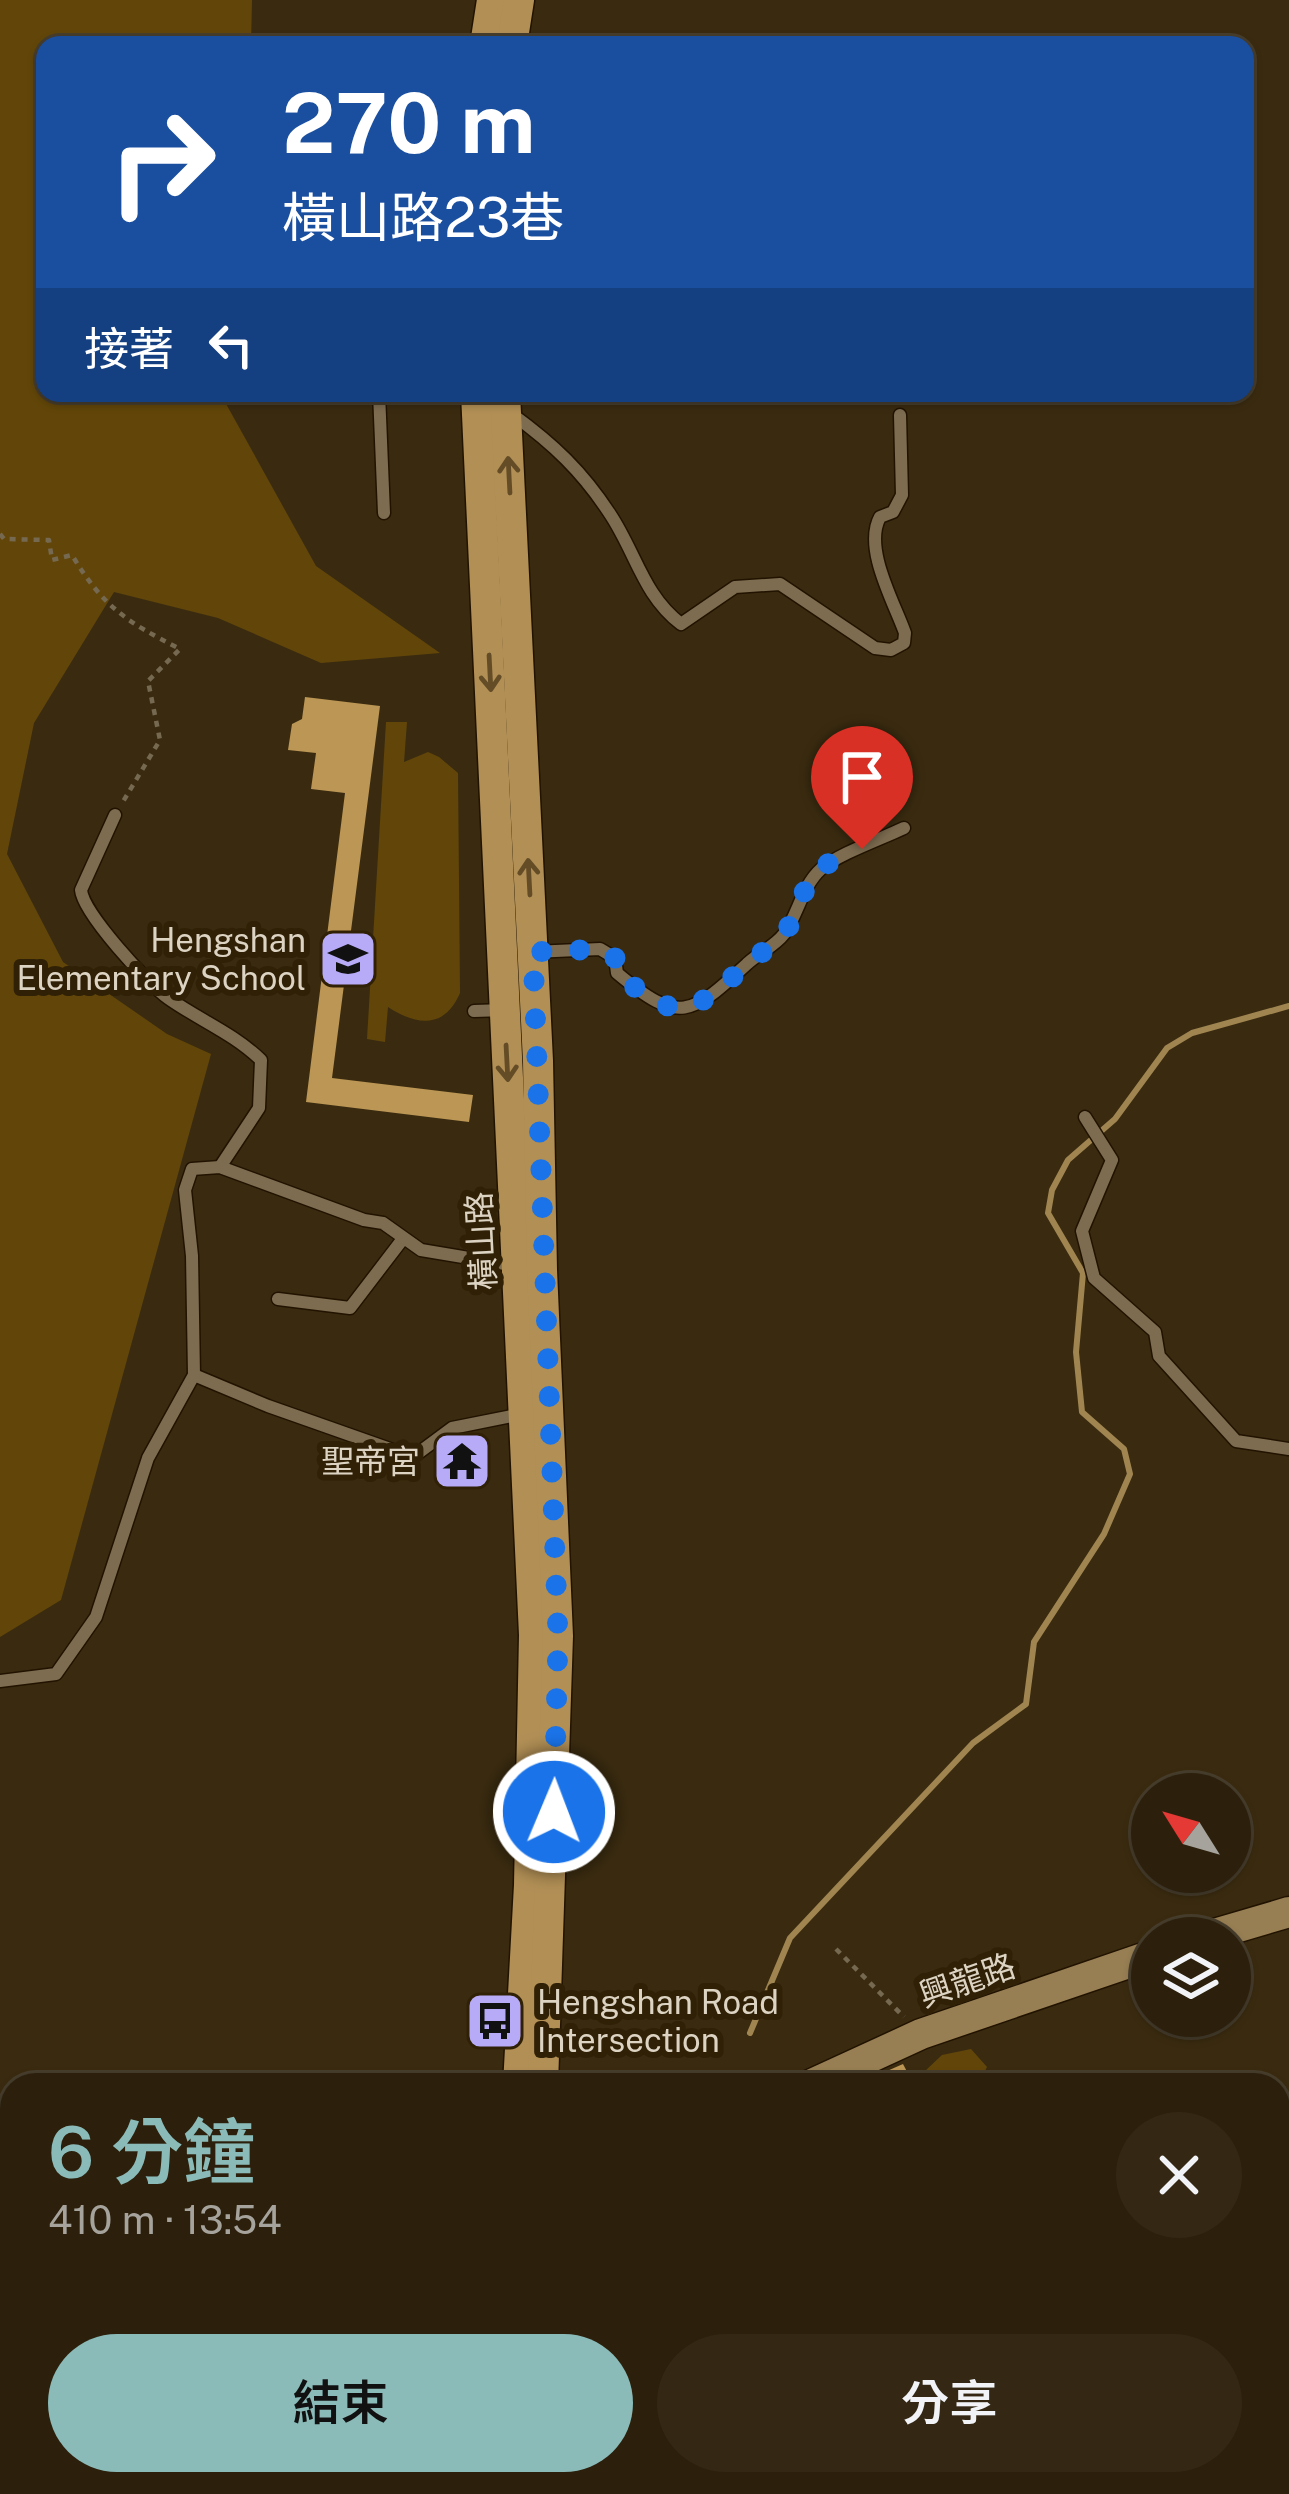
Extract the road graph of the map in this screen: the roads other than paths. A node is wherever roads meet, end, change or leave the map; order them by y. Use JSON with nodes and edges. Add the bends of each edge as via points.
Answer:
{"nodes":[{"id":1,"x":492,"y":0,"type":"edge"},
{"id":2,"x":519,"y":0,"type":"edge"},
{"id":3,"x":486,"y":36,"type":"edge"},
{"id":4,"x":513,"y":36,"type":"edge"},
{"id":5,"x":379,"y":402,"type":"edge"},
{"id":6,"x":476,"y":402,"type":"edge"},
{"id":7,"x":506,"y":402,"type":"edge"},
{"id":8,"x":507,"y":402,"type":"edge"},
{"id":9,"x":901,"y":415,"type":"dead end"},
{"id":10,"x":385,"y":513,"type":"dead end"},
{"id":11,"x":115,"y":815,"type":"road end"},
{"id":12,"x":904,"y":828,"type":"dead end"},
{"id":13,"x":533,"y":952,"type":"junction"},
{"id":14,"x":505,"y":1010,"type":"junction"},
{"id":15,"x":1085,"y":1117,"type":"dead end"},
{"id":16,"x":220,"y":1167,"type":"junction"},
{"id":17,"x":402,"y":1240,"type":"junction"},
{"id":18,"x":530,"y":1268,"type":"junction"},
{"id":19,"x":278,"y":1300,"type":"dead end"},
{"id":20,"x":194,"y":1375,"type":"junction"},
{"id":21,"x":537,"y":1413,"type":"junction"},
{"id":22,"x":1289,"y":1449,"type":"edge"},
{"id":23,"x":0,"y":1682,"type":"edge"},
{"id":24,"x":1289,"y":1912,"type":"edge"},
{"id":25,"x":1251,"y":1923,"type":"edge"},
{"id":26,"x":1131,"y":1962,"type":"edge"},
{"id":27,"x":519,"y":2073,"type":"edge"},
{"id":28,"x":543,"y":2073,"type":"edge"},
{"id":29,"x":836,"y":2073,"type":"edge"}],
"edges":[{"from":1,"to":3,"type":"main road"},
{"from":2,"to":4,"type":"main road"},
{"from":5,"to":10,"type":"lane"},
{"from":6,"to":14,"type":"main road","name":"橫山路","one_way":true},
{"from":13,"to":7,"type":"main road","name":"橫山路","one_way":true},
{"from":8,"to":9,"type":"lane","via":[[562,452],[612,517],[652,598],[681,624],[735,587],[779,584],[875,649],[891,650],[904,644],[905,633],[873,529],[902,495]]},
{"from":11,"to":16,"type":"lane","via":[[81,890],[88,911],[159,992],[261,1060],[260,1108]]},
{"from":12,"to":13,"type":"lane","via":[[820,869],[783,937],[686,1009],[662,1007],[640,992],[600,949]]},
{"from":13,"to":14,"type":"main road","name":"橫山路"},
{"from":14,"to":18,"type":"main road","name":"橫山路"},
{"from":15,"to":22,"type":"lane","via":[[1112,1160],[1082,1232],[1094,1278],[1155,1332],[1160,1356],[1236,1441]]},
{"from":16,"to":17,"type":"lane","via":[[383,1223]]},
{"from":16,"to":20,"type":"lane","via":[[192,1168],[185,1190]]},
{"from":17,"to":18,"type":"lane"},
{"from":17,"to":19,"type":"lane","via":[[350,1308]]},
{"from":18,"to":21,"type":"main road","name":"橫山路"},
{"from":20,"to":21,"type":"lane","via":[[407,1455],[452,1428]]},
{"from":20,"to":23,"type":"lane","via":[[148,1458],[96,1616],[56,1674]]},
{"from":21,"to":27,"type":"main road","name":"橫山路"},
{"from":21,"to":28,"type":"main road","name":"橫山路","via":[[558,1636]]},
{"from":24,"to":25,"type":"street"},
{"from":26,"to":29,"type":"street","name":"興龍路","via":[[921,2034]]}]}
